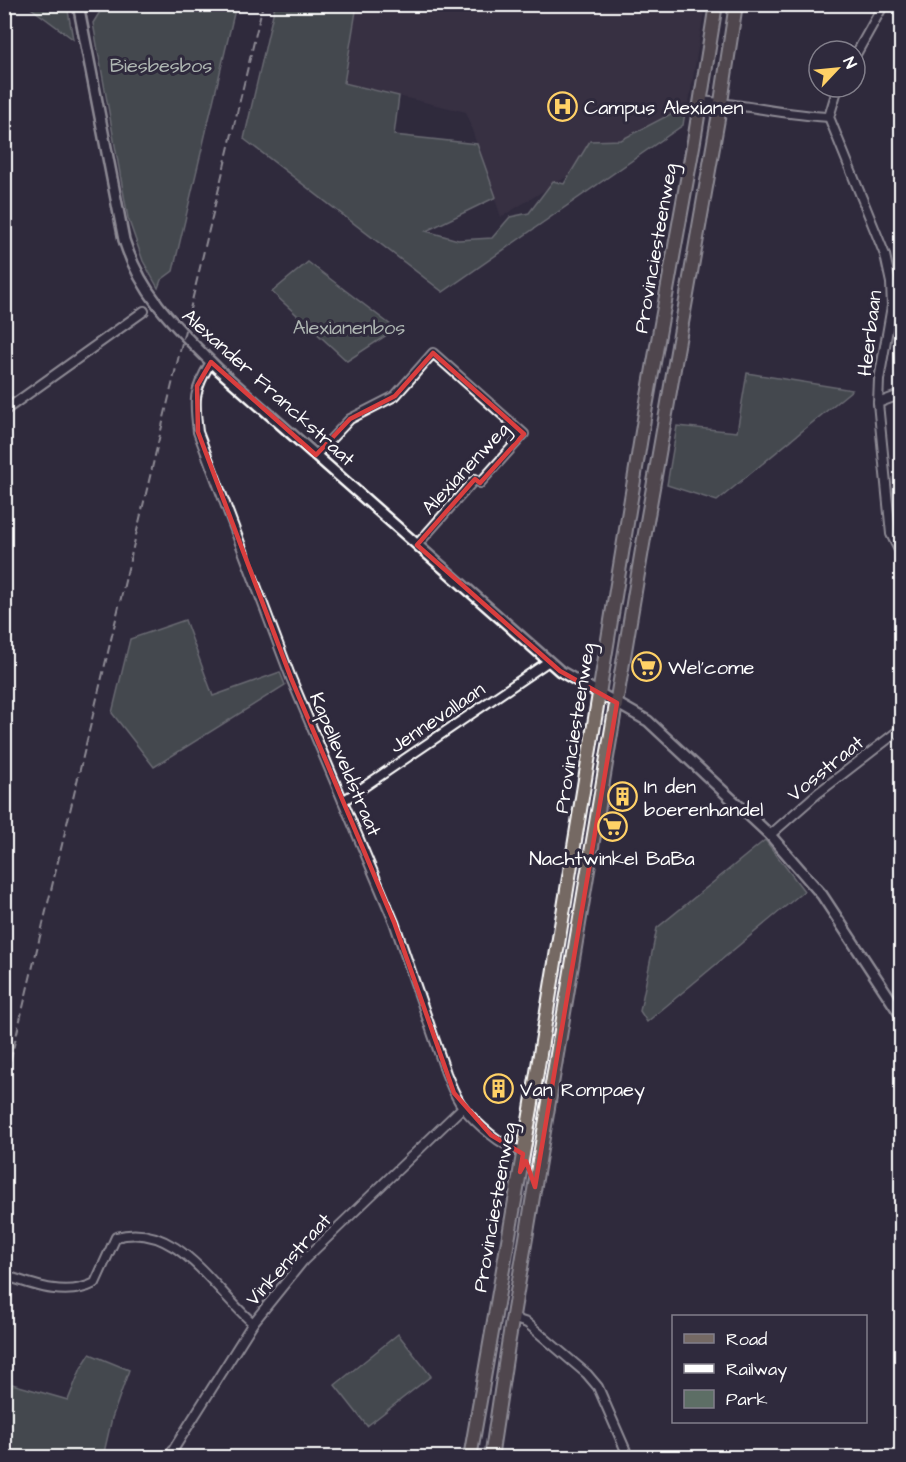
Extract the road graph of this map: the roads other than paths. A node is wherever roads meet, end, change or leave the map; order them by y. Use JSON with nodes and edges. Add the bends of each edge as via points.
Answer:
{"nodes":[{"id":1,"x":78,"y":4,"type":"edge"},
{"id":2,"x":716,"y":4,"type":"edge"},
{"id":3,"x":736,"y":4,"type":"edge"},
{"id":4,"x":884,"y":4,"type":"edge"},
{"id":5,"x":864,"y":39,"type":"edge"},
{"id":6,"x":834,"y":99,"type":"edge"},
{"id":7,"x":699,"y":101,"type":"junction"},
{"id":8,"x":721,"y":102,"type":"junction"},
{"id":9,"x":829,"y":117,"type":"junction"},
{"id":10,"x":144,"y":310,"type":"dead end"},
{"id":11,"x":211,"y":362,"type":"junction"},
{"id":12,"x":902,"y":394,"type":"edge"},
{"id":13,"x":878,"y":403,"type":"junction"},
{"id":14,"x":4,"y":411,"type":"edge"},
{"id":15,"x":316,"y":455,"type":"junction"},
{"id":16,"x":417,"y":545,"type":"junction"},
{"id":17,"x":899,"y":546,"type":"edge"},
{"id":18,"x":902,"y":556,"type":"edge"},
{"id":19,"x":549,"y":661,"type":"junction"},
{"id":20,"x":600,"y":694,"type":"junction"},
{"id":21,"x":617,"y":703,"type":"junction"},
{"id":22,"x":902,"y":728,"type":"edge"},
{"id":23,"x":343,"y":801,"type":"junction"},
{"id":24,"x":770,"y":835,"type":"junction"},
{"id":25,"x":902,"y":1017,"type":"edge"},
{"id":26,"x":463,"y":1107,"type":"junction"},
{"id":27,"x":524,"y":1150,"type":"junction"},
{"id":28,"x":520,"y":1172,"type":"junction"},
{"id":29,"x":535,"y":1186,"type":"junction"},
{"id":30,"x":4,"y":1275,"type":"edge"},
{"id":31,"x":512,"y":1318,"type":"junction"},
{"id":32,"x":253,"y":1323,"type":"junction"},
{"id":33,"x":168,"y":1458,"type":"edge"},
{"id":34,"x":470,"y":1458,"type":"edge"},
{"id":35,"x":491,"y":1458,"type":"edge"},
{"id":36,"x":629,"y":1458,"type":"edge"}],
"edges":[{"from":1,"to":11,"type":"street","name":"Alexander Franckstraat","via":[[119,223],[130,260],[156,304]]},
{"from":2,"to":7,"type":"main road","name":"Provinciesteenweg"},
{"from":3,"to":8,"type":"main road","name":"Provinciesteenweg"},
{"from":4,"to":5,"type":"street"},
{"from":6,"to":9,"type":"street"},
{"from":7,"to":8,"type":"street"},
{"from":7,"to":20,"type":"main road","name":"Provinciesteenweg"},
{"from":8,"to":9,"type":"street"},
{"from":8,"to":21,"type":"main road","name":"Provinciesteenweg"},
{"from":9,"to":13,"type":"street","name":"Heerbaan","via":[[885,255],[891,283],[892,306]]},
{"from":10,"to":14,"type":"street"},
{"from":11,"to":15,"type":"street","name":"Alexander Franckstraat"},
{"from":11,"to":23,"type":"street","name":"Kapelleveldstraat","via":[[197,386],[194,402],[198,432],[291,678]]},
{"from":12,"to":13,"type":"street"},
{"from":13,"to":17,"type":"street","name":"Heerbaan","via":[[891,534]]},
{"from":15,"to":16,"type":"street","name":"Alexander Franckstraat"},
{"from":15,"to":16,"type":"street","name":"Alexianenweg","via":[[350,419],[395,396],[433,353],[524,434],[480,483],[475,479]]},
{"from":16,"to":19,"type":"street","name":"Alexander Franckstraat"},
{"from":17,"to":18,"type":"street","name":"Heerbaan"},
{"from":19,"to":20,"type":"street","name":"Alexander Franckstraat"},
{"from":19,"to":23,"type":"street","name":"Jennevallaan"},
{"from":20,"to":21,"type":"street","name":"Alexander Franckstraat"},
{"from":20,"to":27,"type":"main road","name":"Provinciesteenweg"},
{"from":21,"to":24,"type":"street","name":"Alexander Franckstraat","via":[[648,721]]},
{"from":21,"to":29,"type":"main road","name":"Provinciesteenweg"},
{"from":22,"to":24,"type":"street","name":"Vosstraat"},
{"from":23,"to":26,"type":"street","name":"Kapelleveldstraat","via":[[394,922],[446,1073]]},
{"from":24,"to":25,"type":"street","name":"Alexander Franckstraat","via":[[822,895]]},
{"from":26,"to":27,"type":"street","name":"Kapelleveldstraat","via":[[491,1135]]},
{"from":26,"to":32,"type":"street","name":"Vinkenstraat","via":[[303,1261]]},
{"from":27,"to":28,"type":"main road","name":"Provinciesteenweg"},
{"from":28,"to":29,"type":"main road","via":[[530,1164]]},
{"from":28,"to":34,"type":"main road","name":"Provinciesteenweg"},
{"from":29,"to":31,"type":"main road","name":"Provinciesteenweg"},
{"from":30,"to":32,"type":"street","via":[[45,1288],[86,1288],[95,1283],[116,1237],[141,1234],[171,1245],[191,1258]]},
{"from":31,"to":35,"type":"main road","name":"Provinciesteenweg"},
{"from":31,"to":36,"type":"street","via":[[527,1323],[593,1380]]},
{"from":32,"to":33,"type":"street","name":"Vinkenstraat"}]}
